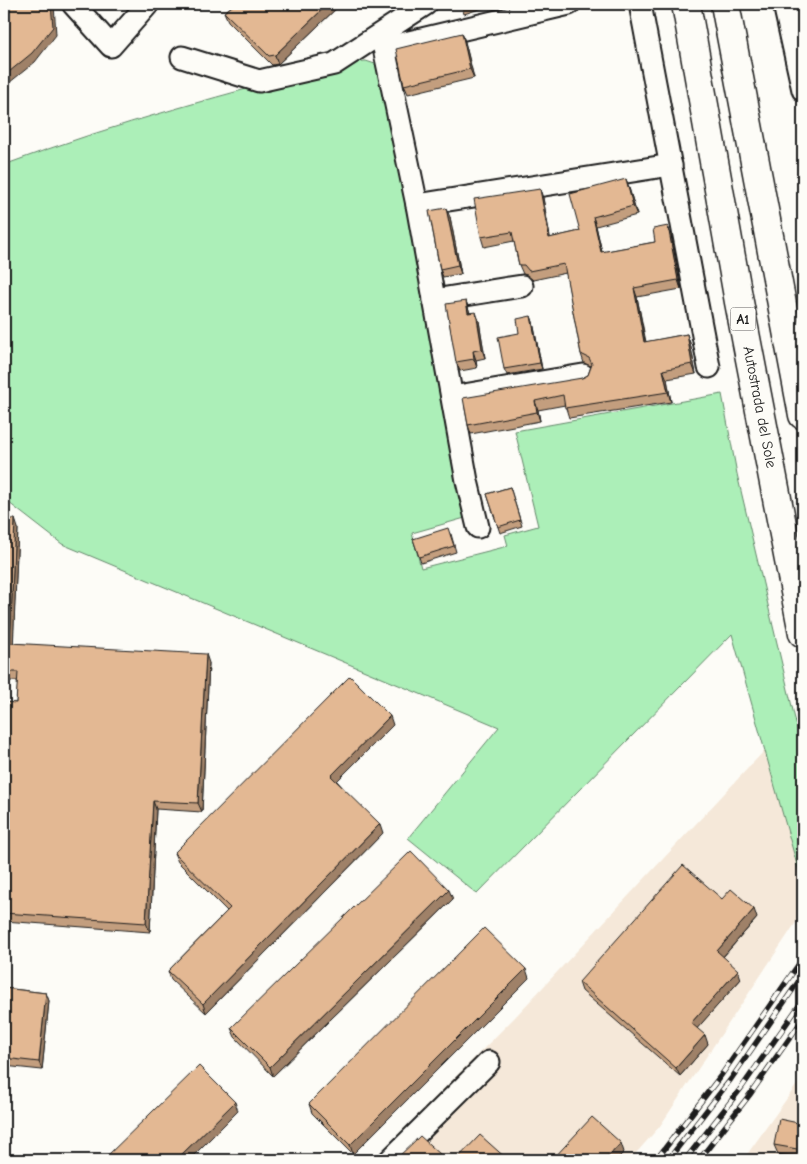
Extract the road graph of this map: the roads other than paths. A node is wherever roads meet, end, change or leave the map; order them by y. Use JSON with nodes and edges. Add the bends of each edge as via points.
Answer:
{"nodes":[{"id":1,"x":73,"y":4,"type":"edge"},
{"id":2,"x":148,"y":4,"type":"edge"},
{"id":3,"x":426,"y":4,"type":"edge"},
{"id":4,"x":569,"y":4,"type":"edge"},
{"id":5,"x":640,"y":4,"type":"edge"},
{"id":6,"x":686,"y":4,"type":"edge"},
{"id":7,"x":726,"y":4,"type":"edge"},
{"id":8,"x":784,"y":4,"type":"edge"},
{"id":9,"x":182,"y":57,"type":"dead end"},
{"id":10,"x":803,"y":90,"type":"edge"},
{"id":11,"x":671,"y":165,"type":"junction"},
{"id":12,"x":417,"y":205,"type":"junction"},
{"id":13,"x":522,"y":286,"type":"dead end"},
{"id":14,"x":434,"y":300,"type":"junction"},
{"id":15,"x":709,"y":367,"type":"dead end"},
{"id":16,"x":583,"y":375,"type":"edge"},
{"id":17,"x":452,"y":397,"type":"junction"},
{"id":18,"x":803,"y":415,"type":"edge"},
{"id":19,"x":478,"y":527,"type":"dead end"},
{"id":20,"x":803,"y":633,"type":"edge"},
{"id":21,"x":489,"y":1062,"type":"dead end"},
{"id":22,"x":390,"y":1160,"type":"edge"}],
"edges":[{"from":1,"to":2,"type":"street","via":[[111,46]]},
{"from":3,"to":9,"type":"street","via":[[334,64],[259,82]]},
{"from":4,"to":12,"type":"street","via":[[384,48]]},
{"from":5,"to":11,"type":"street"},
{"from":6,"to":20,"type":"highway","name":"Autostrada del Sole","number":"A1"},
{"from":7,"to":18,"type":"highway"},
{"from":8,"to":10,"type":"street"},
{"from":11,"to":12,"type":"street"},
{"from":11,"to":15,"type":"street"},
{"from":12,"to":14,"type":"street"},
{"from":13,"to":14,"type":"street"},
{"from":14,"to":17,"type":"street"},
{"from":16,"to":17,"type":"street"},
{"from":17,"to":19,"type":"street"},
{"from":21,"to":22,"type":"street"}]}
